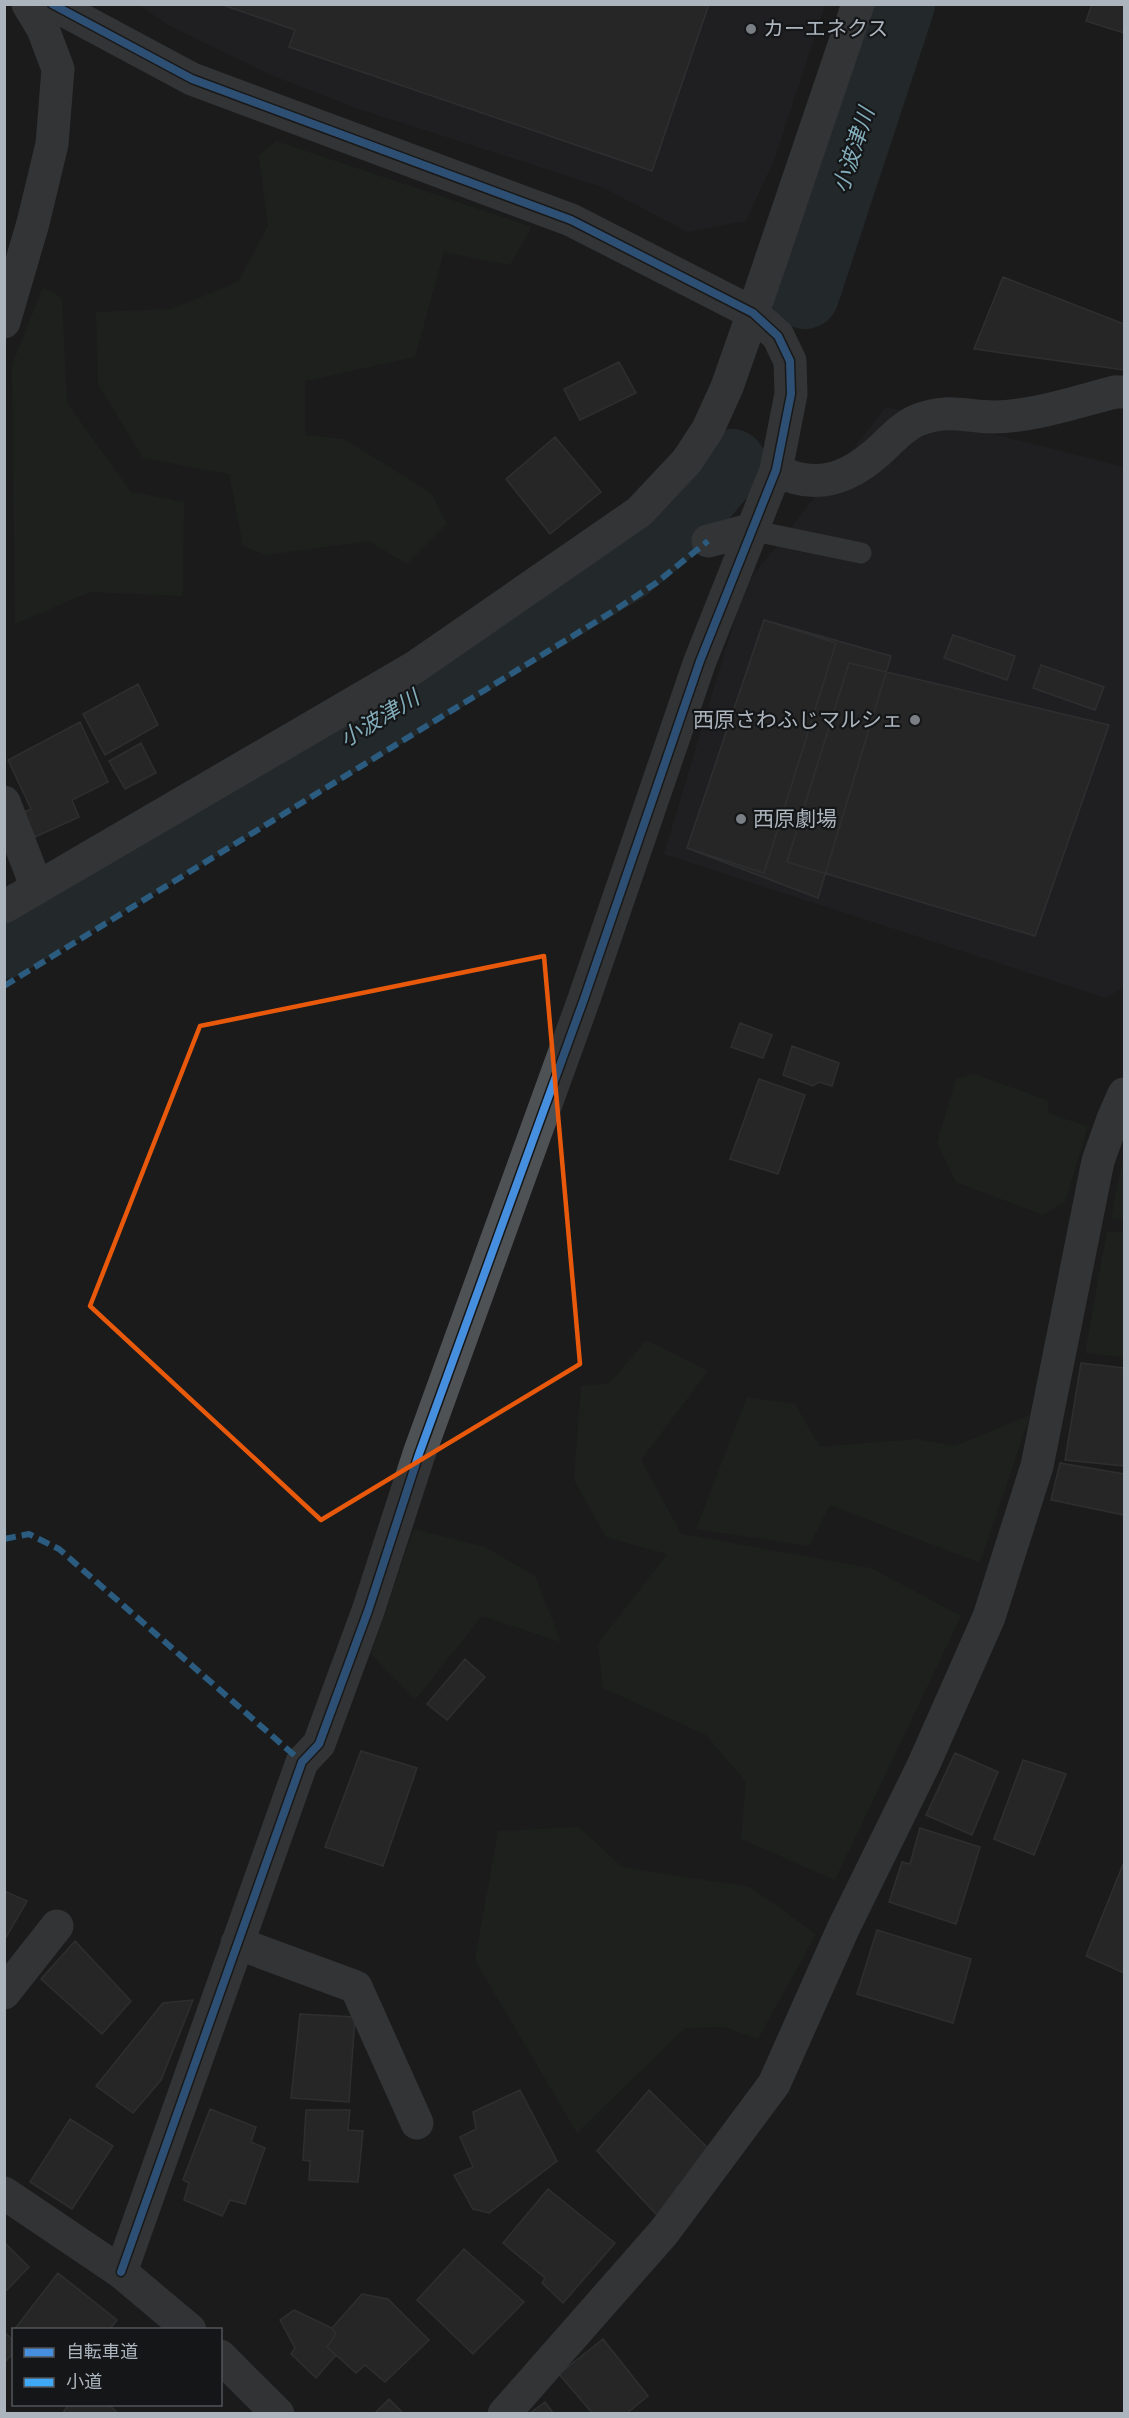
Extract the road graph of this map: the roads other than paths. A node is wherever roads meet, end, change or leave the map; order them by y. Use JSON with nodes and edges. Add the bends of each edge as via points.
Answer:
{"nodes":[{"id":1,"x":28,"y":4,"type":"edge"},
{"id":2,"x":52,"y":4,"type":"edge"},
{"id":3,"x":858,"y":4,"type":"edge"},
{"id":4,"x":753,"y":314,"type":"junction"},
{"id":5,"x":4,"y":322,"type":"edge"},
{"id":6,"x":1120,"y":392,"type":"edge"},
{"id":7,"x":776,"y":470,"type":"junction"},
{"id":8,"x":750,"y":530,"type":"junction"},
{"id":9,"x":708,"y":541,"type":"dead end"},
{"id":10,"x":861,"y":553,"type":"dead end"},
{"id":11,"x":4,"y":802,"type":"edge"},
{"id":12,"x":37,"y":888,"type":"junction"},
{"id":13,"x":4,"y":907,"type":"edge"},
{"id":14,"x":1125,"y":1094,"type":"edge"},
{"id":15,"x":57,"y":1926,"type":"dead end"},
{"id":16,"x":237,"y":1943,"type":"junction"},
{"id":17,"x":4,"y":1993,"type":"edge"},
{"id":18,"x":417,"y":2123,"type":"dead end"},
{"id":19,"x":4,"y":2193,"type":"edge"},
{"id":20,"x":121,"y":2272,"type":"junction"},
{"id":21,"x":188,"y":2328,"type":"edge"},
{"id":22,"x":222,"y":2358,"type":"edge"},
{"id":23,"x":278,"y":2414,"type":"edge"},
{"id":24,"x":504,"y":2414,"type":"edge"}],
"edges":[{"from":1,"to":5,"type":"street","via":[[43,29],[58,69],[52,144]]},
{"from":2,"to":4,"type":"street","via":[[192,79],[571,220]]},
{"from":3,"to":4,"type":"street"},
{"from":4,"to":7,"type":"street","via":[[778,336],[790,362],[791,394]]},
{"from":4,"to":12,"type":"street","via":[[708,429],[687,461],[639,512],[415,667]]},
{"from":6,"to":7,"type":"street","via":[[1030,413],[995,417],[939,413],[915,421],[855,470],[812,483]]},
{"from":7,"to":8,"type":"street"},
{"from":8,"to":9,"type":"street"},
{"from":8,"to":10,"type":"lane"},
{"from":8,"to":16,"type":"street","via":[[423,1443],[368,1611],[319,1744],[302,1762]]},
{"from":11,"to":12,"type":"street"},
{"from":12,"to":13,"type":"street"},
{"from":14,"to":24,"type":"street","via":[[1098,1161],[1037,1466],[989,1617],[774,2084],[664,2232]]},
{"from":15,"to":17,"type":"street"},
{"from":16,"to":18,"type":"street","via":[[356,1987]]},
{"from":16,"to":20,"type":"street"},
{"from":19,"to":20,"type":"main road"},
{"from":20,"to":21,"type":"main road"},
{"from":22,"to":23,"type":"main road"}]}
